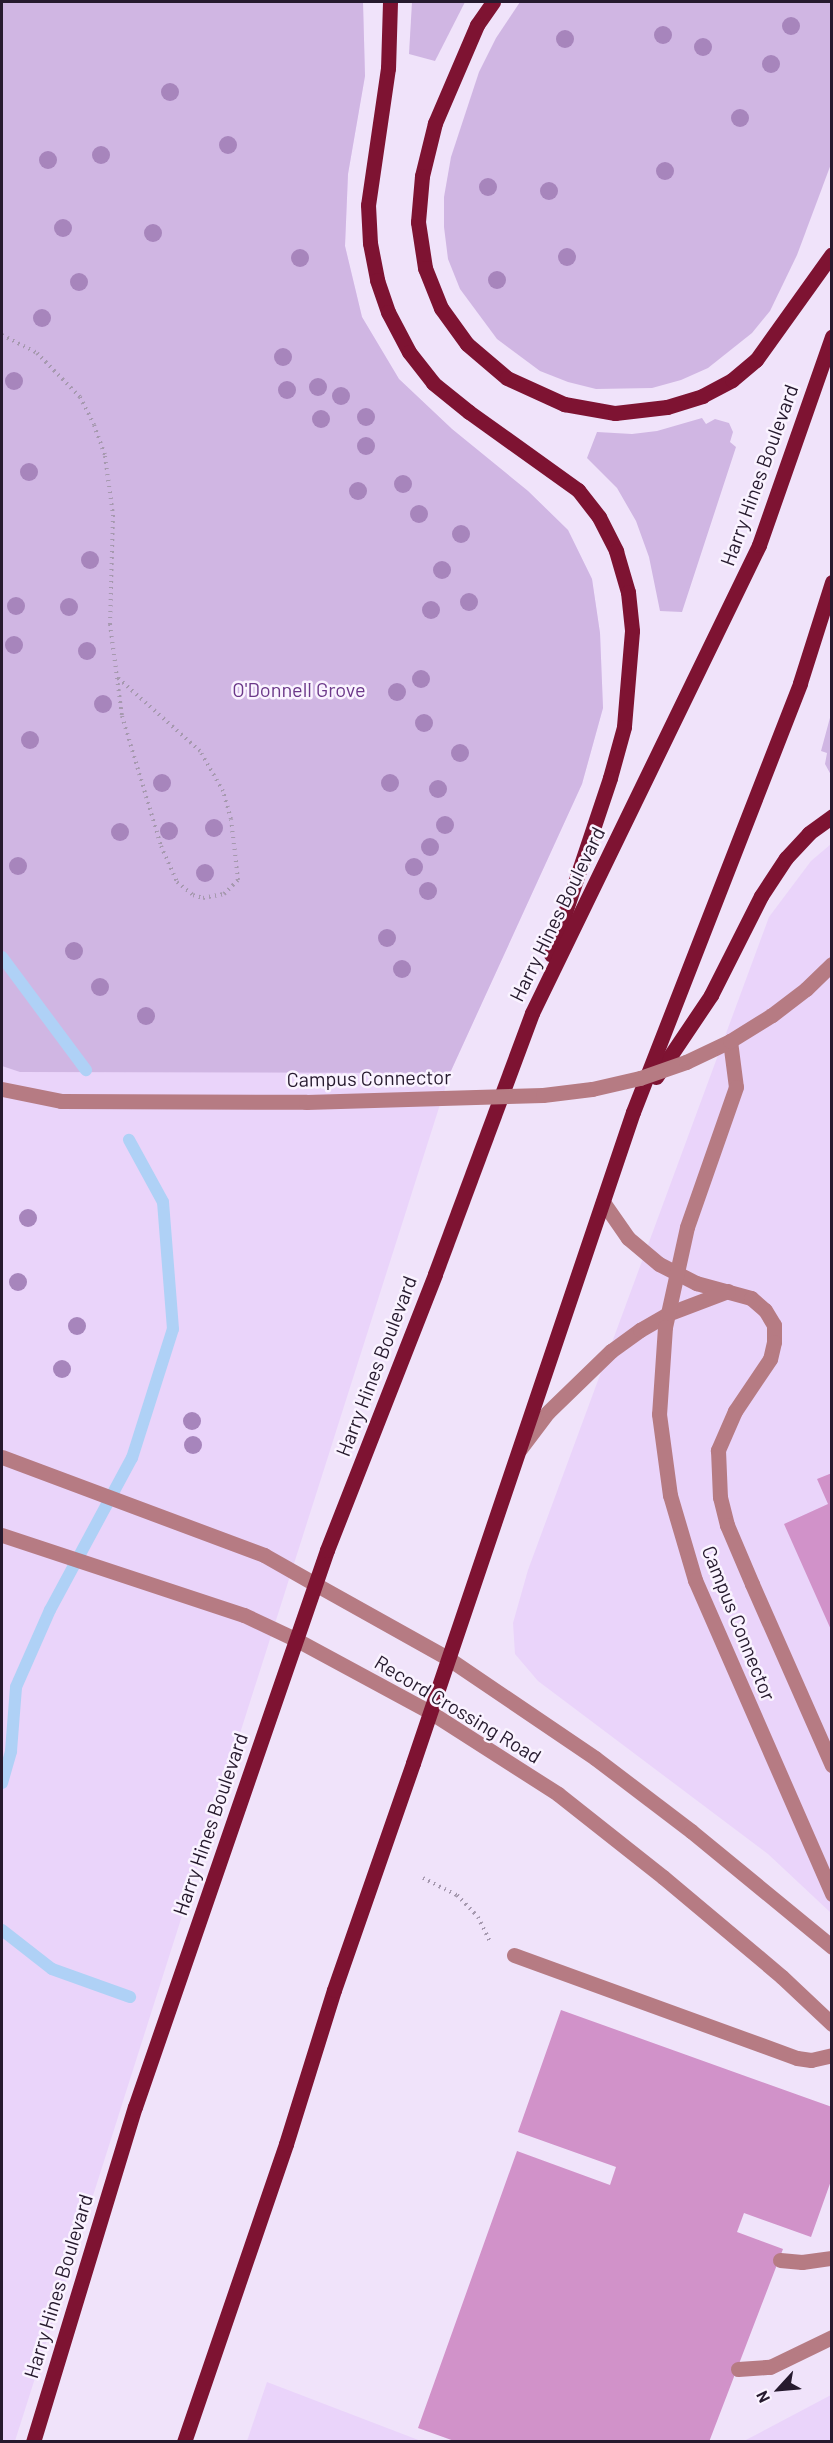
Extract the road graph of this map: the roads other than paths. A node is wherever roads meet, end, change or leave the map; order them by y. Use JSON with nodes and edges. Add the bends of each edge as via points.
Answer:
{"nodes":[{"id":1,"x":390,"y":2,"type":"edge"},
{"id":2,"x":493,"y":2,"type":"edge"},
{"id":3,"x":831,"y":254,"type":"edge"},
{"id":4,"x":831,"y":336,"type":"edge"},
{"id":5,"x":831,"y":582,"type":"edge"},
{"id":6,"x":831,"y":816,"type":"edge"},
{"id":7,"x":831,"y":964,"type":"edge"},
{"id":8,"x":532,"y":1013,"type":"junction"},
{"id":9,"x":730,"y":1041,"type":"junction"},
{"id":10,"x":2,"y":1089,"type":"edge"},
{"id":11,"x":633,"y":1113,"type":"junction"},
{"id":12,"x":603,"y":1202,"type":"junction"},
{"id":13,"x":728,"y":1291,"type":"junction"},
{"id":14,"x":518,"y":1452,"type":"junction"},
{"id":15,"x":2,"y":1457,"type":"edge"},
{"id":16,"x":2,"y":1535,"type":"edge"},
{"id":17,"x":315,"y":1584,"type":"junction"},
{"id":18,"x":295,"y":1639,"type":"junction"},
{"id":19,"x":449,"y":1659,"type":"junction"},
{"id":20,"x":430,"y":1712,"type":"junction"},
{"id":21,"x":831,"y":1765,"type":"edge"},
{"id":22,"x":831,"y":1894,"type":"edge"},
{"id":23,"x":831,"y":1947,"type":"edge"},
{"id":24,"x":514,"y":1955,"type":"dead end"},
{"id":25,"x":831,"y":2024,"type":"edge"},
{"id":26,"x":831,"y":2055,"type":"edge"},
{"id":27,"x":831,"y":2258,"type":"edge"},
{"id":28,"x":780,"y":2260,"type":"dead end"},
{"id":29,"x":831,"y":2337,"type":"edge"},
{"id":30,"x":738,"y":2369,"type":"dead end"},
{"id":31,"x":33,"y":2442,"type":"edge"},
{"id":32,"x":184,"y":2442,"type":"edge"}],
"edges":[{"from":1,"to":8,"type":"main road","via":[[388,68],[368,205],[370,243],[388,312],[409,352],[433,383],[578,490],[599,517],[616,551],[628,592],[632,631],[624,727]]},
{"from":2,"to":3,"type":"main road","via":[[477,25],[435,123],[422,176],[418,222],[425,268],[441,308],[467,344],[507,378],[564,404],[615,413],[668,407],[702,396],[732,380],[756,360]]},
{"from":4,"to":8,"type":"main road","name":"Harry Hines Boulevard","via":[[759,545]]},
{"from":5,"to":11,"type":"main road","via":[[800,683]]},
{"from":6,"to":11,"type":"main road","via":[[786,858],[761,896],[711,995]]},
{"from":7,"to":9,"type":"street","name":"Campus Connector","bridge":true,"via":[[772,1015]]},
{"from":8,"to":17,"type":"main road","name":"Harry Hines Boulevard"},
{"from":9,"to":10,"type":"street","name":"Campus Connector","bridge":true,"via":[[640,1078],[543,1095],[306,1102],[60,1101]]},
{"from":9,"to":22,"type":"street","name":"Campus Connector","bridge":true,"via":[[736,1088],[687,1227],[665,1327],[658,1414],[670,1495],[694,1580]]},
{"from":11,"to":12,"type":"main road"},
{"from":12,"to":13,"type":"street","via":[[628,1238],[658,1264],[677,1276]]},
{"from":12,"to":14,"type":"main road"},
{"from":13,"to":14,"type":"street","via":[[670,1313],[611,1351],[548,1412]]},
{"from":13,"to":21,"type":"street","via":[[751,1298],[765,1310],[774,1324],[774,1342],[770,1359],[735,1411],[718,1450],[720,1497],[727,1525]]},
{"from":14,"to":19,"type":"main road"},
{"from":15,"to":17,"type":"street","name":"Record Crossing Road","via":[[264,1555]]},
{"from":16,"to":18,"type":"street","name":"Record Crossing Road","via":[[244,1615]]},
{"from":17,"to":18,"type":"main road","name":"Harry Hines Boulevard"},
{"from":17,"to":19,"type":"street","name":"Record Crossing Road"},
{"from":18,"to":20,"type":"street","name":"Record Crossing Road"},
{"from":18,"to":31,"type":"main road","name":"Harry Hines Boulevard","via":[[135,2107]]},
{"from":19,"to":20,"type":"main road"},
{"from":19,"to":23,"type":"street","name":"Record Crossing Road","via":[[595,1758],[691,1831]]},
{"from":20,"to":25,"type":"street","name":"Record Crossing Road","via":[[576,1809],[746,1946]]},
{"from":20,"to":32,"type":"main road"},
{"from":24,"to":26,"type":"street","via":[[797,2058],[811,2060]]},
{"from":27,"to":28,"type":"street"},
{"from":29,"to":30,"type":"street","via":[[770,2367]]}]}
